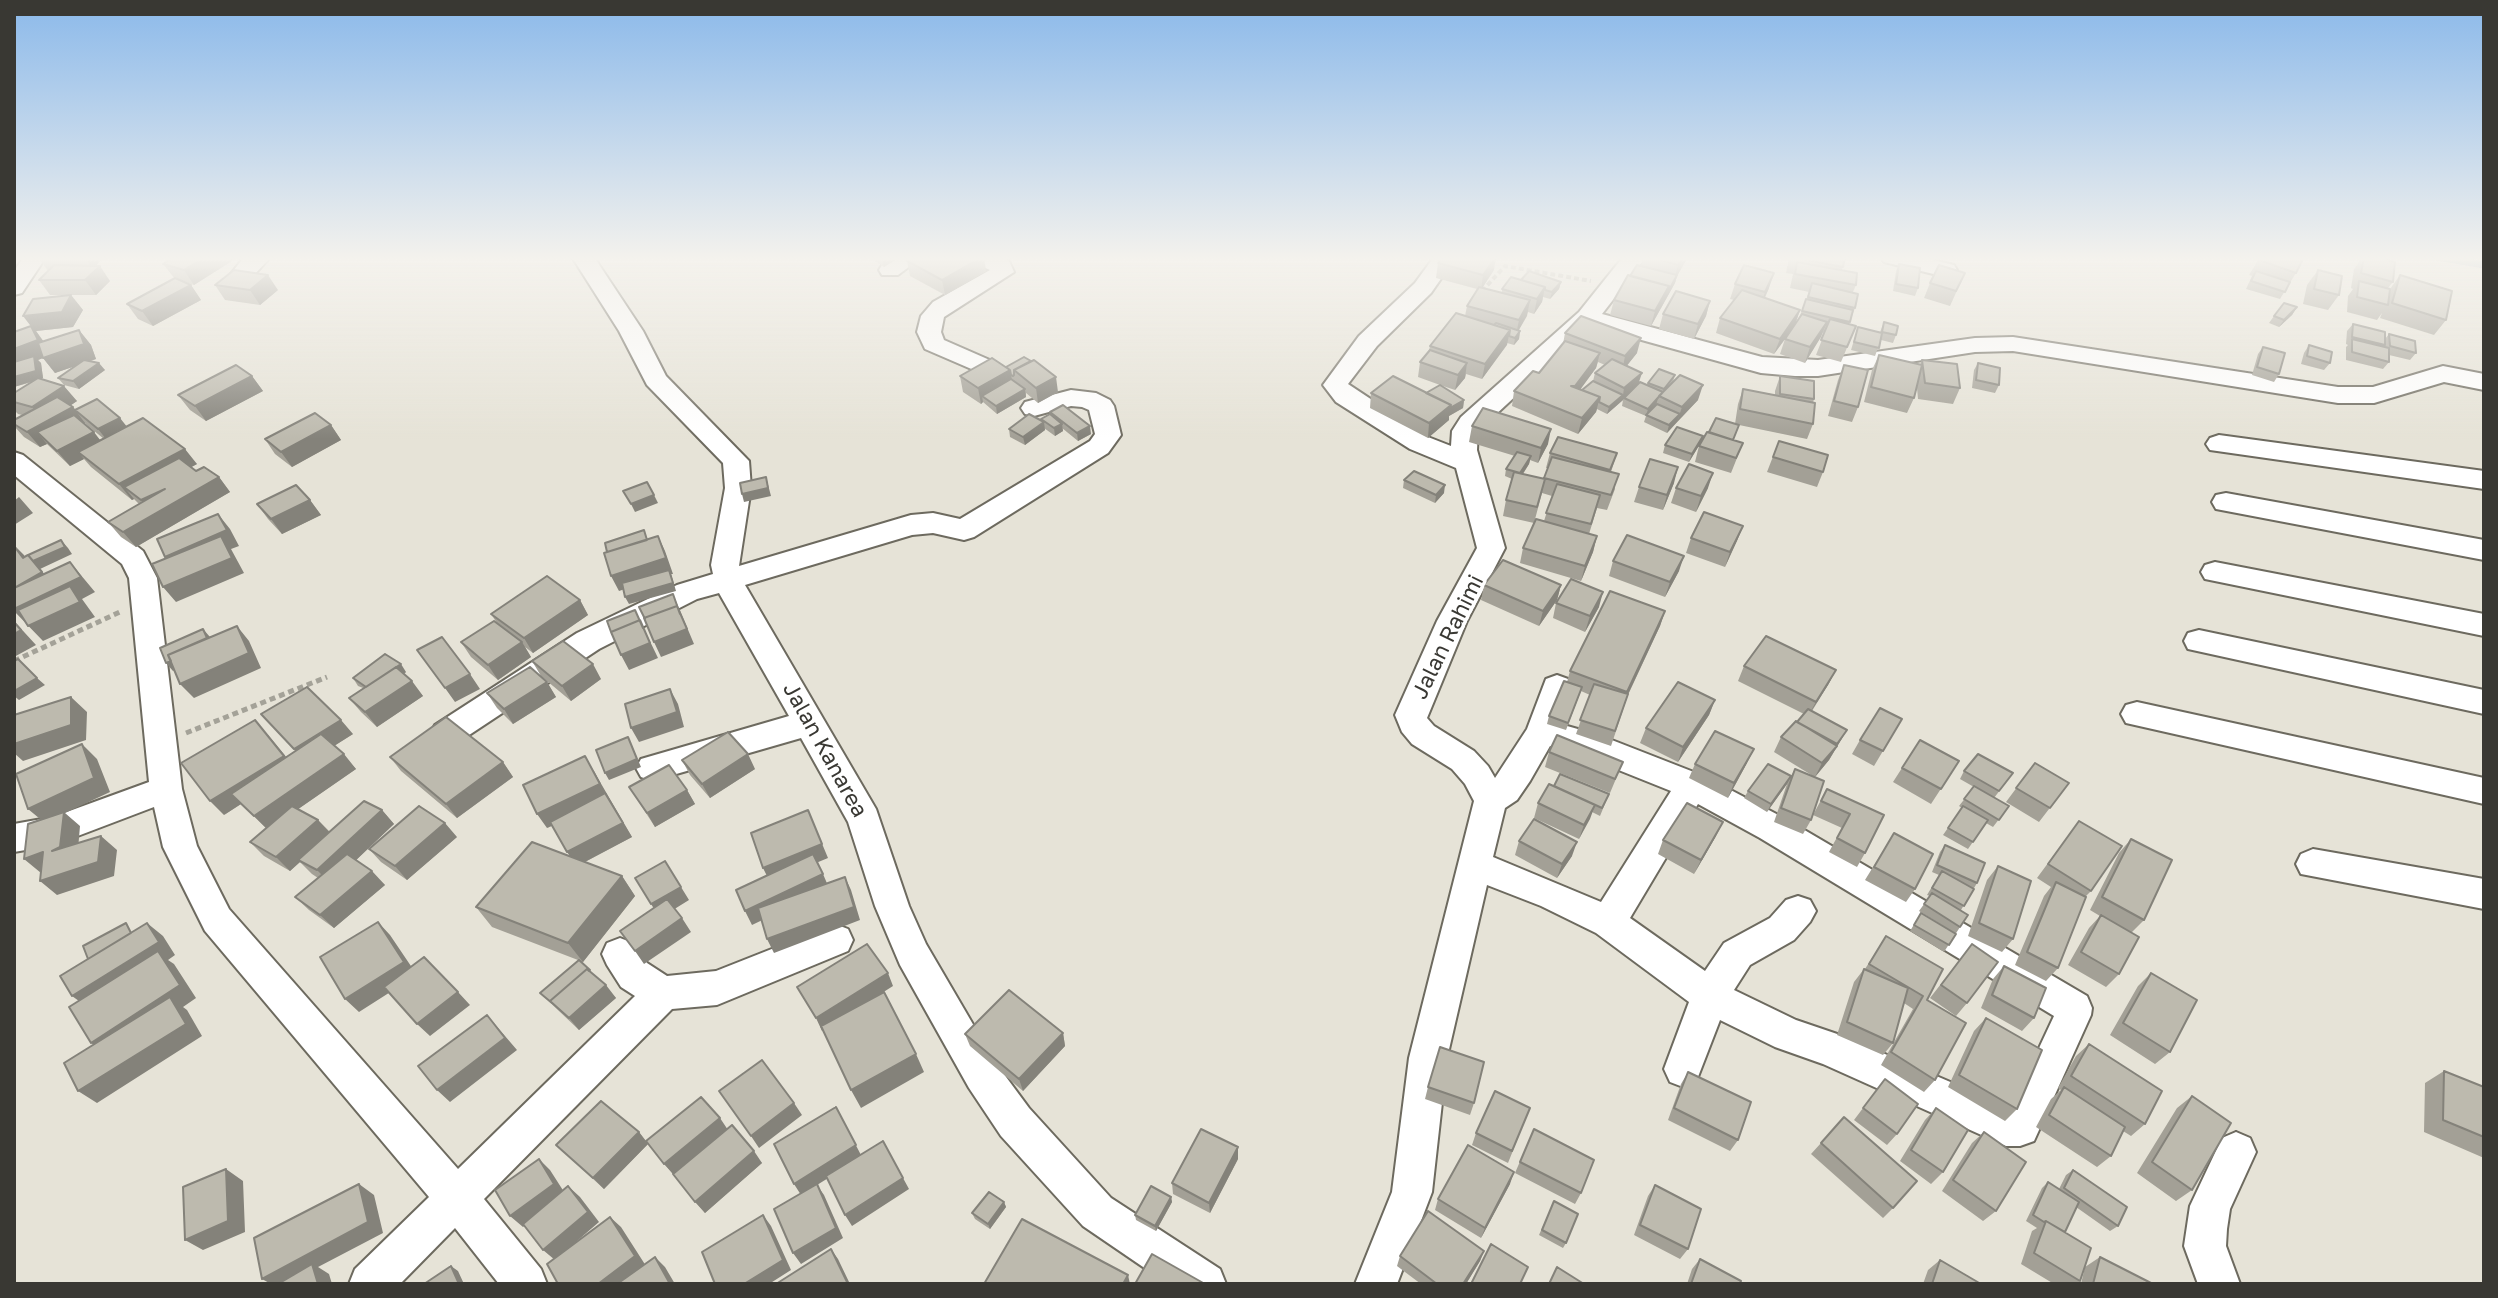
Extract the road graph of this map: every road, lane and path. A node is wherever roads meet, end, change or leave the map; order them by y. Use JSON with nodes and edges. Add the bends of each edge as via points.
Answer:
{"nodes":[{"id":1,"x":1587,"y":317,"type":"edge"},
{"id":2,"x":622,"y":318,"type":"edge"},
{"id":3,"x":933,"y":318,"type":"edge"},
{"id":4,"x":1392,"y":318,"type":"edge"},
{"id":5,"x":1589,"y":318,"type":"edge"},
{"id":6,"x":983,"y":366,"type":"edge"},
{"id":7,"x":2484,"y":382,"type":"edge"},
{"id":8,"x":1034,"y":408,"type":"dead end"},
{"id":9,"x":2219,"y":444,"type":"dead end"},
{"id":10,"x":1467,"y":463,"type":"junction"},
{"id":11,"x":15,"y":464,"type":"edge"},
{"id":12,"x":2484,"y":480,"type":"edge"},
{"id":13,"x":2226,"y":502,"type":"dead end"},
{"id":14,"x":2484,"y":550,"type":"edge"},
{"id":15,"x":2215,"y":572,"type":"dead end"},
{"id":16,"x":728,"y":578,"type":"junction"},
{"id":17,"x":144,"y":603,"type":"junction"},
{"id":18,"x":2484,"y":625,"type":"edge"},
{"id":19,"x":2199,"y":641,"type":"dead end"},
{"id":20,"x":14,"y":661,"type":"edge"},
{"id":21,"x":327,"y":677,"type":"dead end"},
{"id":22,"x":1557,"y":687,"type":"dead end"},
{"id":23,"x":2484,"y":702,"type":"edge"},
{"id":24,"x":2137,"y":714,"type":"dead end"},
{"id":25,"x":810,"y":723,"type":"junction"},
{"id":26,"x":1542,"y":731,"type":"junction"},
{"id":27,"x":446,"y":734,"type":"edge"},
{"id":28,"x":162,"y":742,"type":"junction"},
{"id":29,"x":652,"y":768,"type":"dead end"},
{"id":30,"x":1692,"y":785,"type":"junction"},
{"id":31,"x":166,"y":789,"type":"junction"},
{"id":32,"x":2484,"y":791,"type":"edge"},
{"id":33,"x":1490,"y":801,"type":"junction"},
{"id":34,"x":14,"y":838,"type":"edge"},
{"id":35,"x":2313,"y":864,"type":"dead end"},
{"id":36,"x":1475,"y":865,"type":"junction"},
{"id":37,"x":2484,"y":894,"type":"edge"},
{"id":38,"x":1798,"y":911,"type":"dead end"},
{"id":39,"x":1608,"y":922,"type":"junction"},
{"id":40,"x":835,"y":940,"type":"dead end"},
{"id":41,"x":620,"y":954,"type":"dead end"},
{"id":42,"x":663,"y":993,"type":"junction"},
{"id":43,"x":1710,"y":996,"type":"junction"},
{"id":44,"x":1683,"y":1069,"type":"dead end"},
{"id":45,"x":2236,"y":1152,"type":"dead end"},
{"id":46,"x":456,"y":1197,"type":"junction"},
{"id":47,"x":370,"y":1284,"type":"edge"},
{"id":48,"x":526,"y":1284,"type":"edge"},
{"id":49,"x":1205,"y":1284,"type":"edge"},
{"id":50,"x":1376,"y":1284,"type":"edge"},
{"id":51,"x":2219,"y":1284,"type":"edge"}],
"edges":[{"from":1,"to":10,"type":"street","name":"Jalan Rahimi","via":[[1470,423],[1463,440]]},
{"from":2,"to":16,"type":"street","name":"Jalan Kanarea","via":[[656,380],[736,461]]},
{"from":3,"to":6,"type":"street","via":[[929,332],[934,344]]},
{"from":4,"to":10,"type":"street","via":[[1335,385],[1419,443]]},
{"from":5,"to":7,"type":"street","via":[[1761,365],[1795,368],[2013,344],[2338,395],[2374,395],[2443,374]]},
{"from":8,"to":16,"type":"street","via":[[1087,399],[1101,406],[1108,435],[1099,447],[964,530],[921,523]]},
{"from":9,"to":12,"type":"street"},
{"from":10,"to":33,"type":"street","name":"Jalan Rahimi","via":[[1491,548],[1411,715],[1423,735],[1477,775]]},
{"from":11,"to":17,"type":"street","via":[[133,558],[143,578]]},
{"from":13,"to":14,"type":"street"},
{"from":15,"to":18,"type":"street"},
{"from":16,"to":25,"type":"street","name":"Jalan Kanarea"},
{"from":16,"to":27,"type":"street","via":[[687,592],[588,641]]},
{"from":17,"to":20,"type":"path"},
{"from":17,"to":28,"type":"street"},
{"from":19,"to":23,"type":"street"},
{"from":21,"to":28,"type":"path"},
{"from":22,"to":26,"type":"street"},
{"from":24,"to":32,"type":"street"},
{"from":25,"to":29,"type":"street"},
{"from":25,"to":49,"type":"street","name":"Jalan Kanarea","via":[[864,819],[892,906],[934,995],[1015,1122],[1097,1212]]},
{"from":26,"to":30,"type":"street"},
{"from":26,"to":33,"type":"street","via":[[1519,772]]},
{"from":28,"to":31,"type":"street"},
{"from":30,"to":39,"type":"street"},
{"from":30,"to":43,"type":"street","via":[[2074,1011],[2024,1124],[2006,1127],[1788,1035]]},
{"from":31,"to":34,"type":"street","via":[[54,831]]},
{"from":31,"to":46,"type":"street","via":[[180,847],[217,920]]},
{"from":33,"to":36,"type":"street"},
{"from":35,"to":37,"type":"street"},
{"from":36,"to":39,"type":"street"},
{"from":36,"to":50,"type":"street","via":[[1422,1090],[1412,1192]]},
{"from":38,"to":43,"type":"street","via":[[1782,929],[1737,954]]},
{"from":39,"to":43,"type":"street"},
{"from":40,"to":42,"type":"street","via":[[717,988]]},
{"from":41,"to":42,"type":"street","via":[[634,975]]},
{"from":42,"to":46,"type":"street"},
{"from":43,"to":44,"type":"street"},
{"from":45,"to":51,"type":"street","via":[[2210,1206],[2206,1229],[2205,1246]]},
{"from":46,"to":47,"type":"street"},
{"from":46,"to":48,"type":"street"}]}
